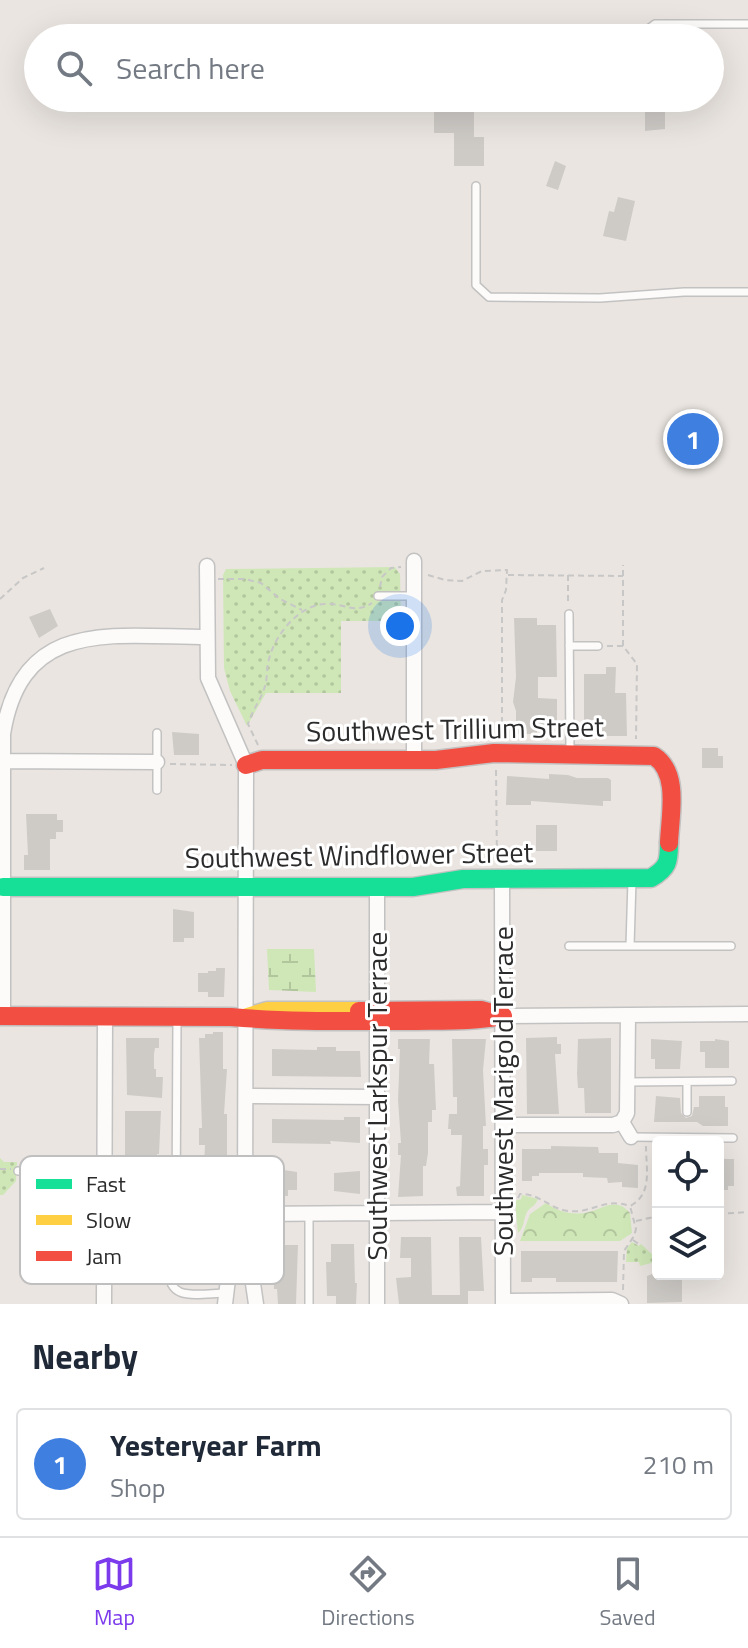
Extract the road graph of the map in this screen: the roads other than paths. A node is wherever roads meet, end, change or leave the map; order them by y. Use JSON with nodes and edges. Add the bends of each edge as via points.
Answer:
{"nodes":[{"id":1,"x":655,"y":24,"type":"edge"},
{"id":2,"x":724,"y":24,"type":"edge"},
{"id":3,"x":724,"y":24,"type":"edge"},
{"id":4,"x":748,"y":24,"type":"edge"},
{"id":5,"x":476,"y":186,"type":"dead end"},
{"id":6,"x":748,"y":292,"type":"edge"},
{"id":7,"x":414,"y":564,"type":"road end"},
{"id":8,"x":206,"y":572,"type":"road end"},
{"id":9,"x":378,"y":596,"type":"road end"},
{"id":10,"x":414,"y":596,"type":"junction"},
{"id":11,"x":569,"y":614,"type":"road end"},
{"id":12,"x":207,"y":637,"type":"junction"},
{"id":13,"x":569,"y":646,"type":"junction"},
{"id":14,"x":598,"y":646,"type":"road end"},
{"id":15,"x":157,"y":733,"type":"dead end"},
{"id":16,"x":570,"y":754,"type":"junction"},
{"id":17,"x":414,"y":760,"type":"junction"},
{"id":18,"x":3,"y":761,"type":"junction"},
{"id":19,"x":238,"y":761,"type":"junction"},
{"id":20,"x":157,"y":763,"type":"junction"},
{"id":21,"x":157,"y":790,"type":"dead end"},
{"id":22,"x":665,"y":870,"type":"joint"},
{"id":23,"x":497,"y":873,"type":"junction"},
{"id":24,"x":632,"y":878,"type":"junction"},
{"id":25,"x":3,"y":887,"type":"junction"},
{"id":26,"x":247,"y":887,"type":"junction"},
{"id":27,"x":377,"y":887,"type":"junction"},
{"id":28,"x":569,"y":946,"type":"dead end"},
{"id":29,"x":630,"y":946,"type":"junction"},
{"id":30,"x":731,"y":946,"type":"dead end"},
{"id":31,"x":748,"y":1014,"type":"edge"},
{"id":32,"x":377,"y":1015,"type":"junction"},
{"id":33,"x":628,"y":1015,"type":"junction"},
{"id":34,"x":2,"y":1016,"type":"edge"},
{"id":35,"x":105,"y":1016,"type":"junction"},
{"id":36,"x":177,"y":1016,"type":"junction"},
{"id":37,"x":503,"y":1016,"type":"junction"},
{"id":38,"x":247,"y":1017,"type":"junction"},
{"id":39,"x":732,"y":1081,"type":"dead end"},
{"id":40,"x":627,"y":1082,"type":"junction"},
{"id":41,"x":687,"y":1082,"type":"junction"},
{"id":42,"x":246,"y":1096,"type":"junction"},
{"id":43,"x":377,"y":1097,"type":"junction"},
{"id":44,"x":687,"y":1112,"type":"dead end"},
{"id":45,"x":622,"y":1122,"type":"junction"},
{"id":46,"x":503,"y":1125,"type":"junction"},
{"id":47,"x":638,"y":1137,"type":"joint"},
{"id":48,"x":733,"y":1138,"type":"dead end"},
{"id":49,"x":104,"y":1156,"type":"edge"},
{"id":50,"x":176,"y":1156,"type":"edge"},
{"id":51,"x":246,"y":1156,"type":"edge"},
{"id":52,"x":15,"y":1170,"type":"road end"},
{"id":53,"x":20,"y":1170,"type":"edge"},
{"id":54,"x":503,"y":1212,"type":"junction"},
{"id":55,"x":377,"y":1213,"type":"junction"},
{"id":56,"x":309,"y":1214,"type":"junction"},
{"id":57,"x":284,"y":1217,"type":"edge"},
{"id":58,"x":173,"y":1284,"type":"edge"},
{"id":59,"x":254,"y":1284,"type":"edge"},
{"id":60,"x":225,"y":1298,"type":"edge"},
{"id":61,"x":503,"y":1302,"type":"edge"},
{"id":62,"x":619,"y":1303,"type":"edge"},
{"id":63,"x":256,"y":1304,"type":"edge"},
{"id":64,"x":309,"y":1304,"type":"edge"},
{"id":65,"x":377,"y":1304,"type":"edge"}],
"edges":[{"from":1,"to":3,"type":"lane"},
{"from":2,"to":4,"type":"lane"},
{"from":5,"to":6,"type":"lane","via":[[476,285],[489,297]]},
{"from":7,"to":10,"type":"street"},
{"from":8,"to":12,"type":"street"},
{"from":9,"to":10,"type":"lane"},
{"from":10,"to":17,"type":"street"},
{"from":11,"to":13,"type":"lane"},
{"from":12,"to":18,"type":"street","via":[[102,636],[52,650],[29,669],[10,700]]},
{"from":12,"to":19,"type":"street","via":[[210,687]]},
{"from":13,"to":14,"type":"lane"},
{"from":13,"to":16,"type":"lane"},
{"from":15,"to":20,"type":"lane"},
{"from":16,"to":17,"type":"street","name":"Southwest Trillium Street"},
{"from":16,"to":22,"type":"street","name":"Southwest Trillium Street","via":[[636,754],[663,762],[671,780]]},
{"from":17,"to":19,"type":"street","name":"Southwest Trillium Street"},
{"from":18,"to":20,"type":"street"},
{"from":18,"to":25,"type":"street"},
{"from":19,"to":26,"type":"street"},
{"from":20,"to":21,"type":"lane"},
{"from":22,"to":24,"type":"street","name":"Southwest Windflower Street","via":[[651,878]]},
{"from":23,"to":24,"type":"street","name":"Southwest Windflower Street"},
{"from":23,"to":27,"type":"street","name":"Southwest Windflower Street","via":[[424,887]]},
{"from":23,"to":37,"type":"street","name":"Southwest Marigold Terrace"},
{"from":24,"to":29,"type":"lane"},
{"from":25,"to":26,"type":"street","name":"Southwest Windflower Street"},
{"from":25,"to":34,"type":"street"},
{"from":26,"to":27,"type":"street","name":"Southwest Windflower Street"},
{"from":26,"to":38,"type":"street"},
{"from":27,"to":32,"type":"street","name":"Southwest Larkspur Terrace"},
{"from":28,"to":29,"type":"lane"},
{"from":29,"to":30,"type":"lane"},
{"from":31,"to":33,"type":"street"},
{"from":32,"to":37,"type":"street","via":[[482,1020]]},
{"from":32,"to":38,"type":"street"},
{"from":32,"to":43,"type":"street","name":"Southwest Larkspur Terrace"},
{"from":33,"to":37,"type":"street"},
{"from":33,"to":40,"type":"street"},
{"from":34,"to":35,"type":"street"},
{"from":35,"to":36,"type":"street"},
{"from":35,"to":49,"type":"street"},
{"from":36,"to":38,"type":"street"},
{"from":36,"to":50,"type":"lane"},
{"from":37,"to":46,"type":"street","name":"Southwest Marigold Terrace"},
{"from":38,"to":42,"type":"street"},
{"from":39,"to":41,"type":"lane"},
{"from":40,"to":41,"type":"lane"},
{"from":40,"to":45,"type":"street"},
{"from":41,"to":44,"type":"lane"},
{"from":42,"to":43,"type":"street"},
{"from":42,"to":51,"type":"street"},
{"from":43,"to":55,"type":"street","name":"Southwest Larkspur Terrace"},
{"from":45,"to":46,"type":"street"},
{"from":45,"to":47,"type":"street"},
{"from":46,"to":54,"type":"street","name":"Southwest Marigold Terrace"},
{"from":47,"to":48,"type":"lane"},
{"from":52,"to":53,"type":"lane"},
{"from":54,"to":55,"type":"street"},
{"from":54,"to":61,"type":"street","name":"Southwest Marigold Terrace"},
{"from":55,"to":56,"type":"street"},
{"from":55,"to":65,"type":"street","name":"Southwest Larkspur Terrace"},
{"from":56,"to":57,"type":"street"},
{"from":56,"to":64,"type":"lane"},
{"from":58,"to":60,"type":"lane","via":[[181,1292]]},
{"from":59,"to":63,"type":"street"},
{"from":61,"to":62,"type":"street"}]}
